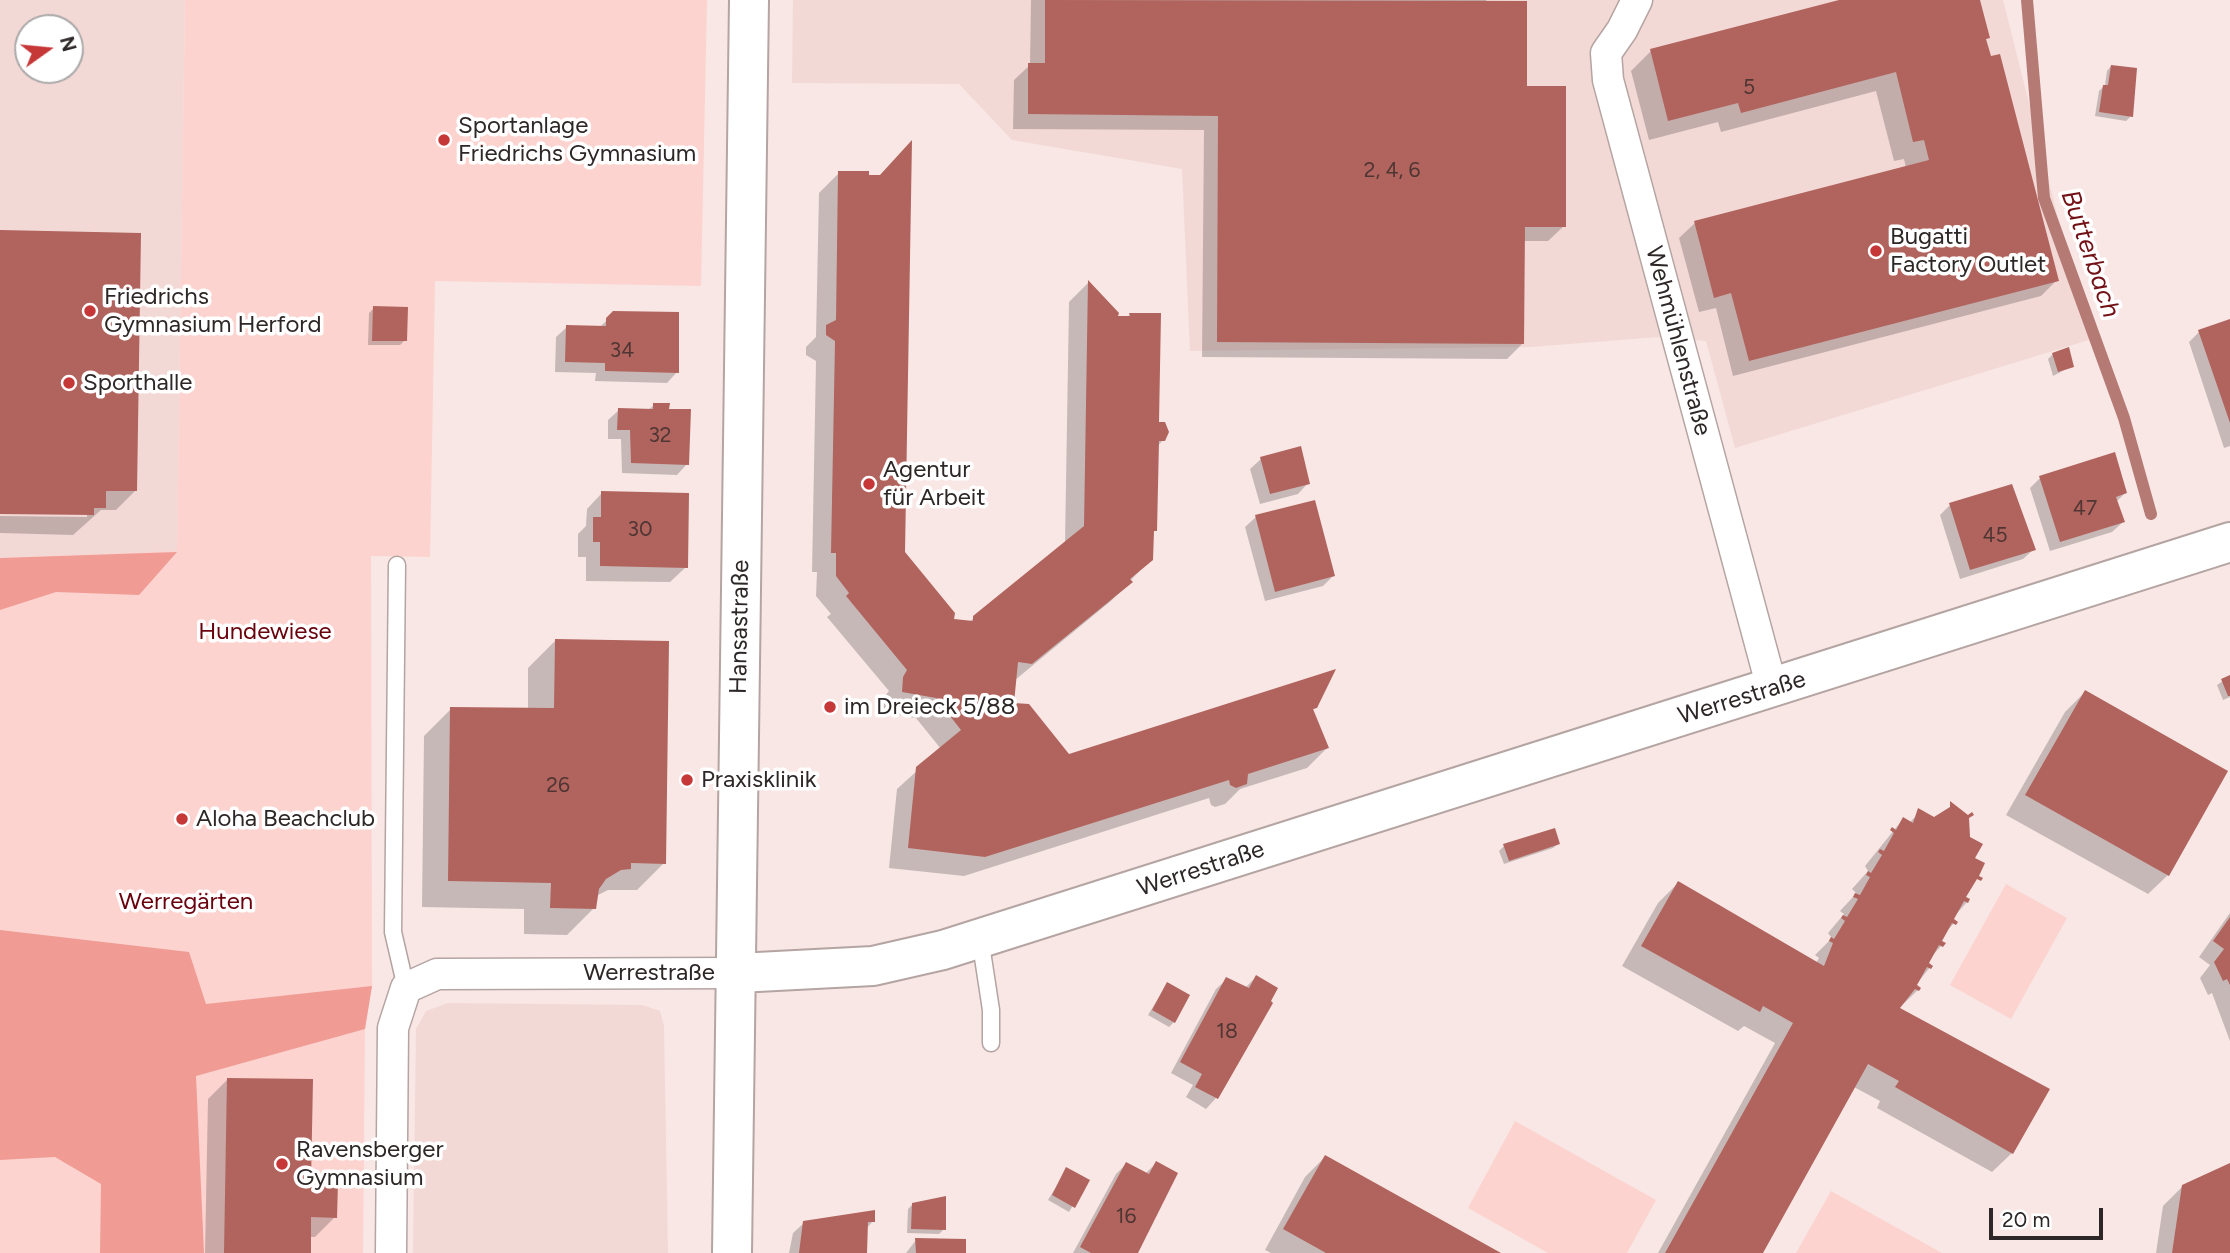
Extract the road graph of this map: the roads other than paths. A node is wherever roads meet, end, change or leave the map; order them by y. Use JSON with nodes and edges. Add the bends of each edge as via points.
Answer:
{"nodes":[{"id":1,"x":749,"y":0,"type":"edge"},
{"id":2,"x":1637,"y":0,"type":"edge"},
{"id":3,"x":2230,"y":542,"type":"edge"},
{"id":4,"x":397,"y":565,"type":"dead end"},
{"id":5,"x":1772,"y":688,"type":"junction"},
{"id":6,"x":980,"y":938,"type":"junction"},
{"id":7,"x":738,"y":973,"type":"junction"},
{"id":8,"x":406,"y":988,"type":"junction"},
{"id":9,"x":991,"y":1043,"type":"dead end"},
{"id":10,"x":391,"y":1253,"type":"edge"},
{"id":11,"x":732,"y":1253,"type":"edge"}],
"edges":[{"from":1,"to":7,"type":"main road","name":"Hansastraße"},
{"from":2,"to":5,"type":"street","name":"Wehmühlenstraße","via":[[1605,53],[1608,80]]},
{"from":3,"to":5,"type":"main road","name":"Werrestraße"},
{"from":4,"to":8,"type":"lane","via":[[393,932]]},
{"from":5,"to":6,"type":"main road","name":"Werrestraße"},
{"from":6,"to":7,"type":"main road","name":"Werrestraße","via":[[873,966]]},
{"from":6,"to":9,"type":"lane","via":[[992,1010]]},
{"from":7,"to":8,"type":"street","name":"Werrestraße","via":[[437,974]]},
{"from":7,"to":11,"type":"main road","name":"Hansastraße"},
{"from":8,"to":10,"type":"street","via":[[393,1028]]}]}
